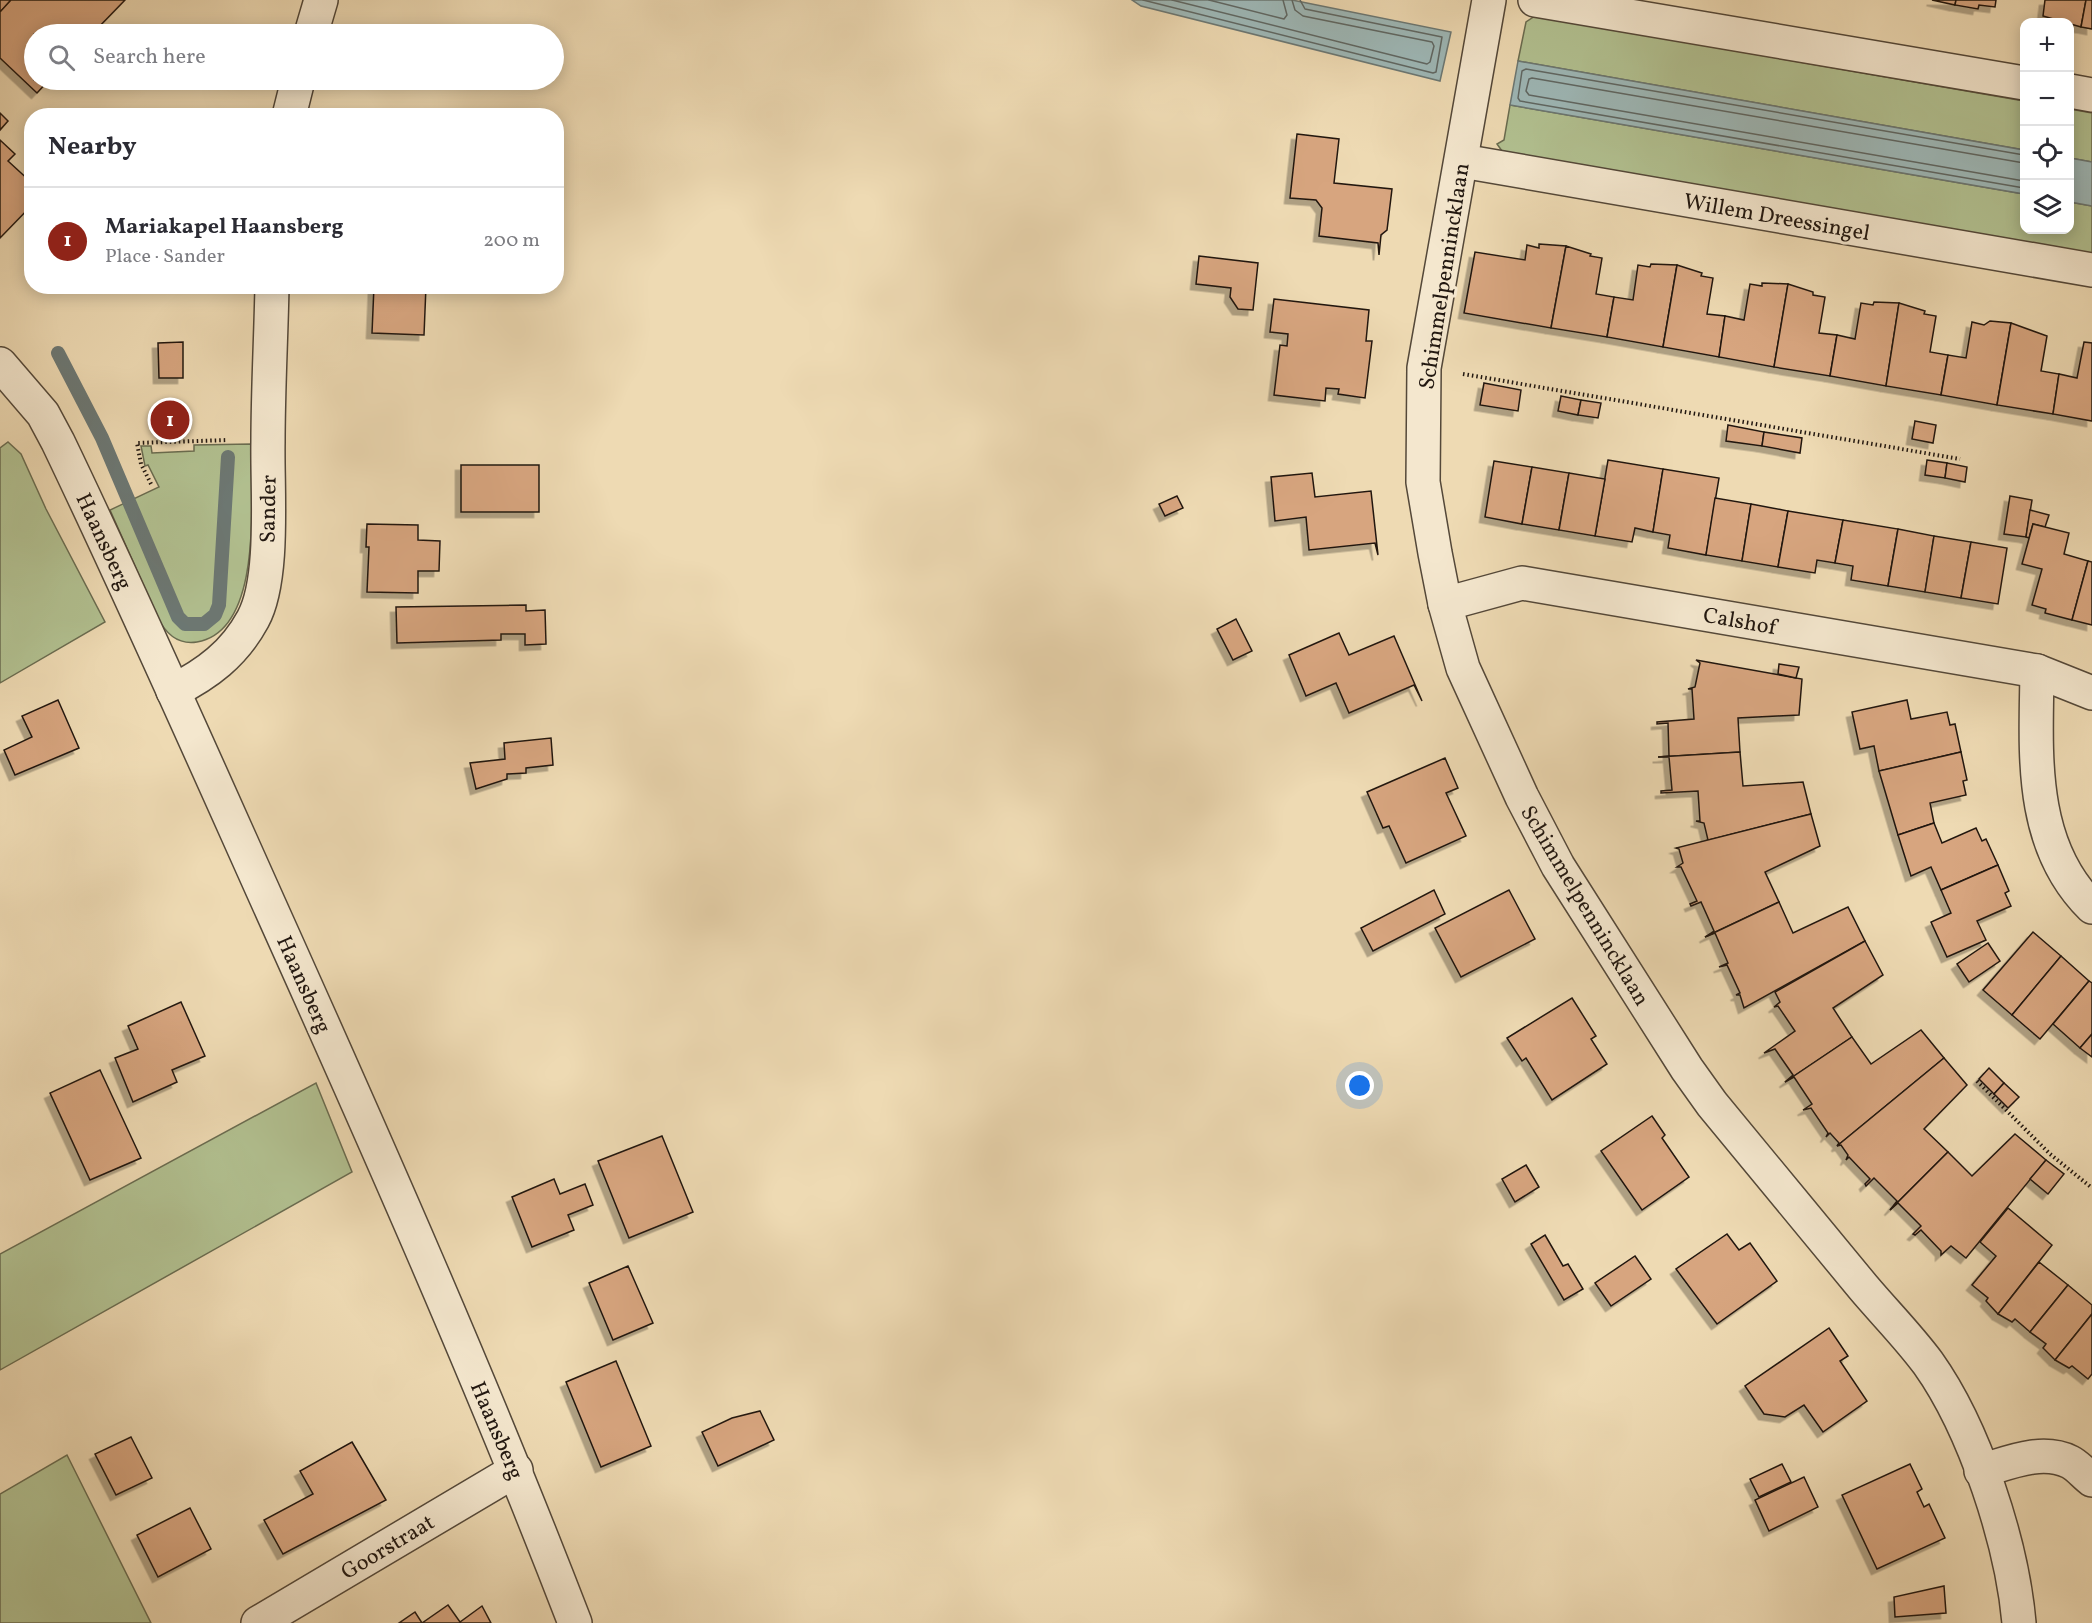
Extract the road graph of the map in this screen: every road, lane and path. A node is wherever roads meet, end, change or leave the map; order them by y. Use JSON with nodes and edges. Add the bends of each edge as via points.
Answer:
{"nodes":[{"id":1,"x":321,"y":0,"type":"edge"},
{"id":2,"x":1489,"y":0,"type":"edge"},
{"id":3,"x":1535,"y":0,"type":"edge"},
{"id":4,"x":314,"y":24,"type":"edge"},
{"id":5,"x":2020,"y":82,"type":"edge"},
{"id":6,"x":296,"y":90,"type":"edge"},
{"id":7,"x":2074,"y":92,"type":"edge"},
{"id":8,"x":2092,"y":94,"type":"edge"},
{"id":9,"x":291,"y":108,"type":"edge"},
{"id":10,"x":1462,"y":161,"type":"junction"},
{"id":11,"x":2092,"y":270,"type":"edge"},
{"id":12,"x":272,"y":294,"type":"edge"},
{"id":13,"x":0,"y":364,"type":"edge"},
{"id":14,"x":1424,"y":368,"type":"junction"},
{"id":15,"x":268,"y":439,"type":"junction"},
{"id":16,"x":1960,"y":459,"type":"dead end"},
{"id":17,"x":151,"y":484,"type":"dead end"},
{"id":18,"x":1445,"y":604,"type":"junction"},
{"id":19,"x":2037,"y":671,"type":"junction"},
{"id":20,"x":173,"y":691,"type":"junction"},
{"id":21,"x":2092,"y":693,"type":"edge"},
{"id":22,"x":2092,"y":907,"type":"edge"},
{"id":23,"x":1977,"y":1081,"type":"dead end"},
{"id":24,"x":2092,"y":1188,"type":"edge"},
{"id":25,"x":516,"y":1470,"type":"junction"},
{"id":26,"x":1981,"y":1471,"type":"junction"},
{"id":27,"x":2092,"y":1480,"type":"edge"},
{"id":28,"x":258,"y":1623,"type":"edge"},
{"id":29,"x":575,"y":1623,"type":"edge"},
{"id":30,"x":2019,"y":1623,"type":"edge"}],
"edges":[{"from":1,"to":4,"type":"street"},
{"from":2,"to":10,"type":"street","name":"Schimmelpennincklaan"},
{"from":3,"to":5,"type":"street"},
{"from":6,"to":9,"type":"street"},
{"from":7,"to":8,"type":"street"},
{"from":10,"to":11,"type":"street","name":"Willem Dreessingel"},
{"from":10,"to":14,"type":"street","name":"Schimmelpennincklaan"},
{"from":12,"to":15,"type":"street","name":"Sander"},
{"from":13,"to":20,"type":"street","name":"Haansberg","via":[[43,414],[53,432]]},
{"from":14,"to":16,"type":"path"},
{"from":14,"to":18,"type":"street","name":"Schimmelpennincklaan","via":[[1423,482]]},
{"from":15,"to":17,"type":"path","via":[[137,443],[141,464]]},
{"from":15,"to":20,"type":"street","name":"Sander","via":[[267,549],[259,607],[242,638],[224,658],[204,675]]},
{"from":18,"to":19,"type":"street","name":"Calshof","via":[[1522,583]]},
{"from":18,"to":26,"type":"street","name":"Schimmelpennincklaan","via":[[1463,668],[1558,866],[1712,1104],[1928,1363]]},
{"from":19,"to":21,"type":"street","name":"Calshof"},
{"from":19,"to":22,"type":"street","via":[[2036,772],[2043,817],[2061,863]]},
{"from":20,"to":25,"type":"street","name":"Haansberg","via":[[363,1114]]},
{"from":23,"to":24,"type":"path","via":[[2050,1154]]},
{"from":25,"to":28,"type":"street","name":"Goorstraat"},
{"from":25,"to":29,"type":"street","name":"Haansberg"},
{"from":26,"to":27,"type":"street","via":[[2023,1458],[2047,1456],[2069,1462]]},
{"from":26,"to":30,"type":"street","name":"Schimmelpennincklaan","via":[[2016,1586]]}]}
